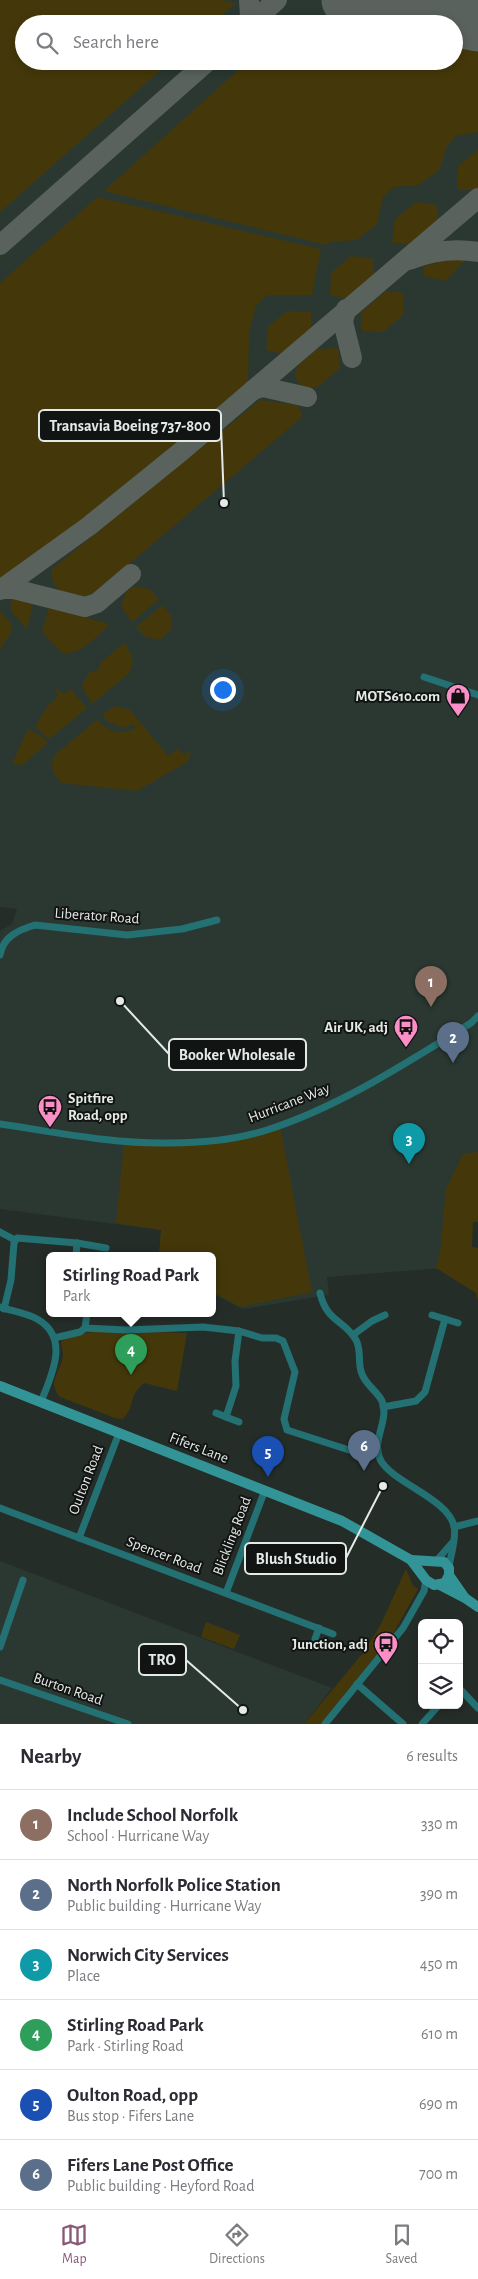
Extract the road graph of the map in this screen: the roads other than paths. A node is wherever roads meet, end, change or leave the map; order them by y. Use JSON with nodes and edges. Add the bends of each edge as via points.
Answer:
{"nodes":[{"id":1,"x":424,"y":677,"type":"dead end"},
{"id":2,"x":478,"y":696,"type":"edge"},
{"id":3,"x":216,"y":920,"type":"dead end"},
{"id":4,"x":0,"y":955,"type":"edge"},
{"id":5,"x":478,"y":1016,"type":"edge"},
{"id":6,"x":0,"y":1124,"type":"edge"},
{"id":7,"x":0,"y":1232,"type":"edge"},
{"id":8,"x":15,"y":1240,"type":"junction"},
{"id":9,"x":77,"y":1242,"type":"junction"},
{"id":10,"x":106,"y":1248,"type":"dead end"},
{"id":11,"x":76,"y":1252,"type":"edge"},
{"id":12,"x":320,"y":1293,"type":"dead end"},
{"id":13,"x":2,"y":1308,"type":"edge"},
{"id":14,"x":385,"y":1315,"type":"dead end"},
{"id":15,"x":432,"y":1315,"type":"dead end"},
{"id":16,"x":87,"y":1317,"type":"edge"},
{"id":17,"x":445,"y":1319,"type":"junction"},
{"id":18,"x":458,"y":1323,"type":"dead end"},
{"id":19,"x":85,"y":1328,"type":"junction"},
{"id":20,"x":239,"y":1330,"type":"junction"},
{"id":21,"x":353,"y":1335,"type":"junction"},
{"id":22,"x":54,"y":1338,"type":"junction"},
{"id":23,"x":0,"y":1386,"type":"edge"},
{"id":24,"x":41,"y":1402,"type":"junction"},
{"id":25,"x":383,"y":1407,"type":"junction"},
{"id":26,"x":216,"y":1413,"type":"dead end"},
{"id":27,"x":226,"y":1417,"type":"junction"},
{"id":28,"x":239,"y":1422,"type":"dead end"},
{"id":29,"x":119,"y":1433,"type":"junction"},
{"id":30,"x":377,"y":1449,"type":"junction"},
{"id":31,"x":265,"y":1490,"type":"junction"},
{"id":32,"x":0,"y":1508,"type":"edge"},
{"id":33,"x":478,"y":1521,"type":"edge"},
{"id":34,"x":454,"y":1526,"type":"junction"},
{"id":35,"x":79,"y":1538,"type":"junction"},
{"id":36,"x":452,"y":1543,"type":"junction"},
{"id":37,"x":411,"y":1560,"type":"junction"},
{"id":38,"x":434,"y":1561,"type":"junction"},
{"id":39,"x":449,"y":1572,"type":"junction"},
{"id":40,"x":23,"y":1580,"type":"dead end"},
{"id":41,"x":431,"y":1582,"type":"junction"},
{"id":42,"x":226,"y":1592,"type":"junction"},
{"id":43,"x":465,"y":1598,"type":"junction"},
{"id":44,"x":478,"y":1607,"type":"edge"},
{"id":45,"x":319,"y":1628,"type":"junction"},
{"id":46,"x":333,"y":1634,"type":"dead end"},
{"id":47,"x":315,"y":1639,"type":"dead end"},
{"id":48,"x":0,"y":1647,"type":"edge"},
{"id":49,"x":0,"y":1680,"type":"edge"},
{"id":50,"x":357,"y":1684,"type":"junction"},
{"id":51,"x":463,"y":1692,"type":"edge"},
{"id":52,"x":478,"y":1708,"type":"edge"},
{"id":53,"x":435,"y":1709,"type":"edge"},
{"id":54,"x":128,"y":1724,"type":"edge"},
{"id":55,"x":325,"y":1724,"type":"edge"},
{"id":56,"x":403,"y":1724,"type":"edge"},
{"id":57,"x":422,"y":1724,"type":"edge"}],
"edges":[{"from":1,"to":2,"type":"street"},
{"from":3,"to":4,"type":"street","name":"Liberator Road","via":[[182,929],[127,935],[35,925],[9,937]]},
{"from":5,"to":6,"type":"street","name":"Hurricane Way","via":[[327,1106],[265,1131],[202,1142],[168,1144]]},
{"from":7,"to":8,"type":"street"},
{"from":8,"to":9,"type":"street"},
{"from":8,"to":13,"type":"street","via":[[10,1286]]},
{"from":9,"to":10,"type":"street"},
{"from":9,"to":11,"type":"street"},
{"from":12,"to":21,"type":"street","via":[[329,1316]]},
{"from":13,"to":22,"type":"street","via":[[38,1320]]},
{"from":14,"to":21,"type":"street","via":[[370,1319]]},
{"from":15,"to":17,"type":"street"},
{"from":16,"to":19,"type":"street"},
{"from":17,"to":18,"type":"street"},
{"from":17,"to":25,"type":"street","via":[[422,1397]]},
{"from":19,"to":20,"type":"street","via":[[203,1327]]},
{"from":19,"to":22,"type":"street"},
{"from":20,"to":27,"type":"street","via":[[236,1386]]},
{"from":20,"to":30,"type":"street","via":[[262,1338],[276,1338],[287,1346],[296,1372],[284,1419],[287,1430],[348,1450]]},
{"from":21,"to":25,"type":"street","via":[[360,1351],[361,1372]]},
{"from":22,"to":24,"type":"street","via":[[57,1357]]},
{"from":23,"to":24,"type":"street","name":"Fifers Lane"},
{"from":24,"to":29,"type":"street","name":"Fifers Lane"},
{"from":25,"to":30,"type":"street"},
{"from":26,"to":27,"type":"street"},
{"from":27,"to":28,"type":"street"},
{"from":29,"to":31,"type":"street","name":"Fifers Lane"},
{"from":29,"to":35,"type":"street","name":"Oulton Road"},
{"from":30,"to":34,"type":"street","via":[[389,1471],[431,1499]]},
{"from":31,"to":37,"type":"street","name":"Fifers Lane","via":[[358,1528]]},
{"from":31,"to":42,"type":"street","name":"Blickling Road"},
{"from":32,"to":35,"type":"street","name":"Spencer Road"},
{"from":33,"to":34,"type":"street"},
{"from":34,"to":36,"type":"street"},
{"from":35,"to":42,"type":"street","name":"Spencer Road"},
{"from":36,"to":38,"type":"street"},
{"from":36,"to":39,"type":"street"},
{"from":37,"to":38,"type":"street","name":"Fifers Lane"},
{"from":37,"to":41,"type":"street","name":"Fifers Lane"},
{"from":38,"to":39,"type":"street","name":"Fifers Lane","via":[[444,1562]]},
{"from":38,"to":41,"type":"street","via":[[425,1568]]},
{"from":39,"to":41,"type":"street","via":[[448,1580]]},
{"from":39,"to":43,"type":"street","name":"Fifers Lane"},
{"from":40,"to":48,"type":"street"},
{"from":41,"to":43,"type":"street","name":"Fifers Lane"},
{"from":41,"to":50,"type":"street","via":[[389,1647]]},
{"from":42,"to":45,"type":"street","name":"Spencer Road"},
{"from":43,"to":44,"type":"street","name":"Fifers Lane"},
{"from":45,"to":46,"type":"street","name":"Spencer Road"},
{"from":45,"to":47,"type":"street"},
{"from":49,"to":54,"type":"street","name":"Burton Road"},
{"from":50,"to":55,"type":"street"},
{"from":50,"to":56,"type":"street"},
{"from":51,"to":52,"type":"street"},
{"from":53,"to":57,"type":"street"}]}
